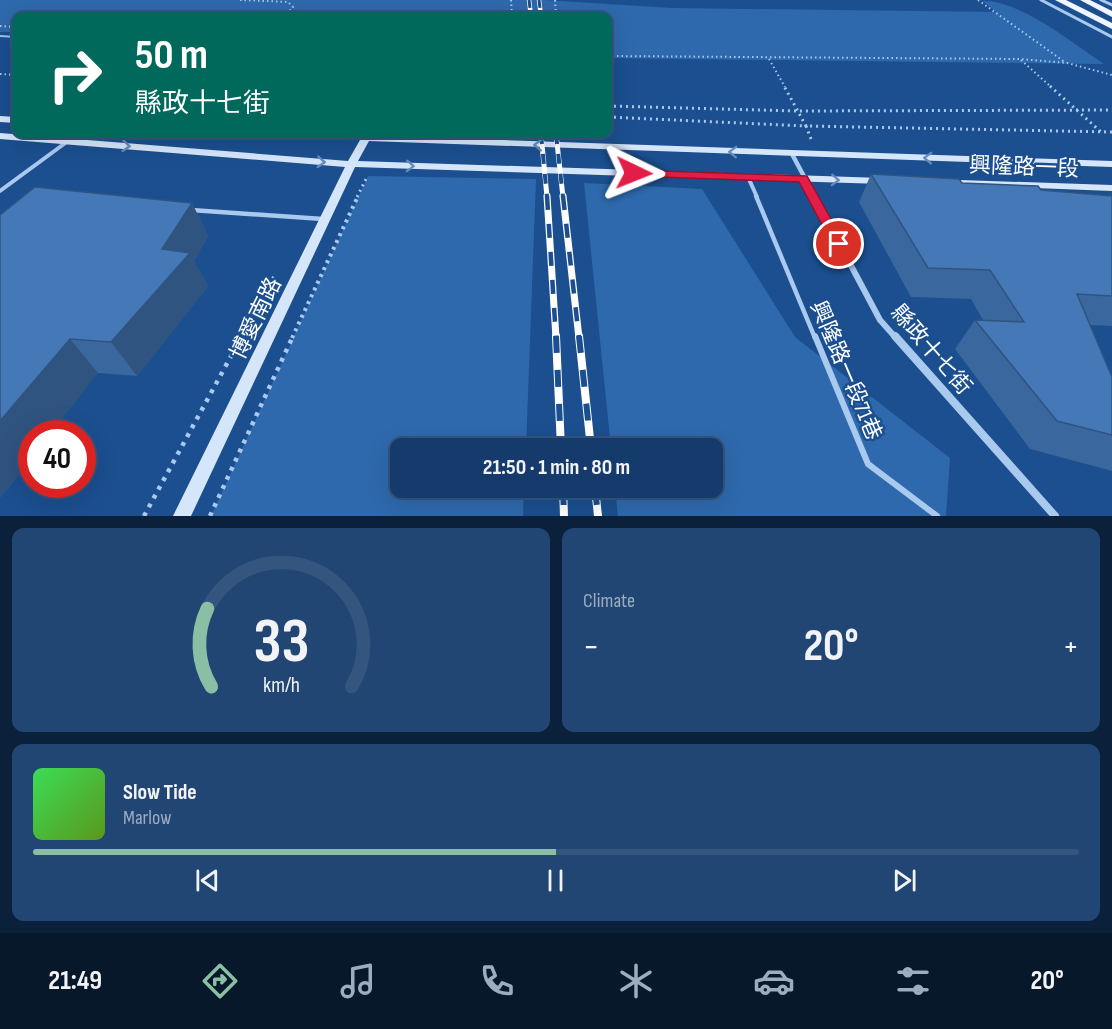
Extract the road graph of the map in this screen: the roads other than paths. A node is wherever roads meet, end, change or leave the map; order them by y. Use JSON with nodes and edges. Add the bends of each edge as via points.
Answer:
{"nodes":[{"id":1,"x":1041,"y":0,"type":"edge"},
{"id":2,"x":1059,"y":0,"type":"edge"},
{"id":3,"x":1084,"y":0,"type":"edge"},
{"id":4,"x":1101,"y":0,"type":"edge"},
{"id":5,"x":1112,"y":5,"type":"edge"},
{"id":6,"x":1112,"y":14,"type":"edge"},
{"id":7,"x":1112,"y":26,"type":"edge"},
{"id":8,"x":1112,"y":37,"type":"edge"},
{"id":9,"x":27,"y":138,"type":"edge"},
{"id":10,"x":366,"y":138,"type":"joint"},
{"id":11,"x":68,"y":141,"type":"junction"},
{"id":12,"x":792,"y":154,"type":"junction"},
{"id":13,"x":351,"y":164,"type":"junction"},
{"id":14,"x":1112,"y":164,"type":"edge"},
{"id":15,"x":748,"y":177,"type":"junction"},
{"id":16,"x":803,"y":179,"type":"junction"},
{"id":17,"x":889,"y":182,"type":"edge"},
{"id":18,"x":946,"y":183,"type":"edge"},
{"id":19,"x":1112,"y":188,"type":"edge"},
{"id":20,"x":0,"y":191,"type":"edge"},
{"id":21,"x":187,"y":209,"type":"edge"},
{"id":22,"x":326,"y":219,"type":"junction"},
{"id":23,"x":182,"y":516,"type":"edge"},
{"id":24,"x":937,"y":516,"type":"edge"},
{"id":25,"x":1056,"y":516,"type":"edge"}],
"edges":[{"from":1,"to":8,"type":"lane"},
{"from":2,"to":7,"type":"main road"},
{"from":3,"to":6,"type":"main road"},
{"from":4,"to":5,"type":"lane"},
{"from":9,"to":11,"type":"street"},
{"from":12,"to":10,"type":"street","name":"興隆路一段","one_way":true},
{"from":10,"to":13,"type":"street","name":"博愛南路"},
{"from":11,"to":13,"type":"street","one_way":true},
{"from":11,"to":20,"type":"lane"},
{"from":14,"to":12,"type":"street","name":"興隆路一段","one_way":true},
{"from":12,"to":16,"type":"street","name":"縣政十七街"},
{"from":13,"to":15,"type":"street","one_way":true},
{"from":13,"to":22,"type":"street","name":"博愛南路"},
{"from":15,"to":16,"type":"street"},
{"from":15,"to":24,"type":"lane","name":"興隆路一段71巷","via":[[868,464]]},
{"from":16,"to":17,"type":"street","one_way":true},
{"from":16,"to":25,"type":"street","name":"縣政十七街","via":[[879,320]]},
{"from":18,"to":19,"type":"street","name":"興隆路一段","via":[[1005,188]]},
{"from":21,"to":22,"type":"lane"},
{"from":22,"to":23,"type":"street","name":"博愛南路"}]}
